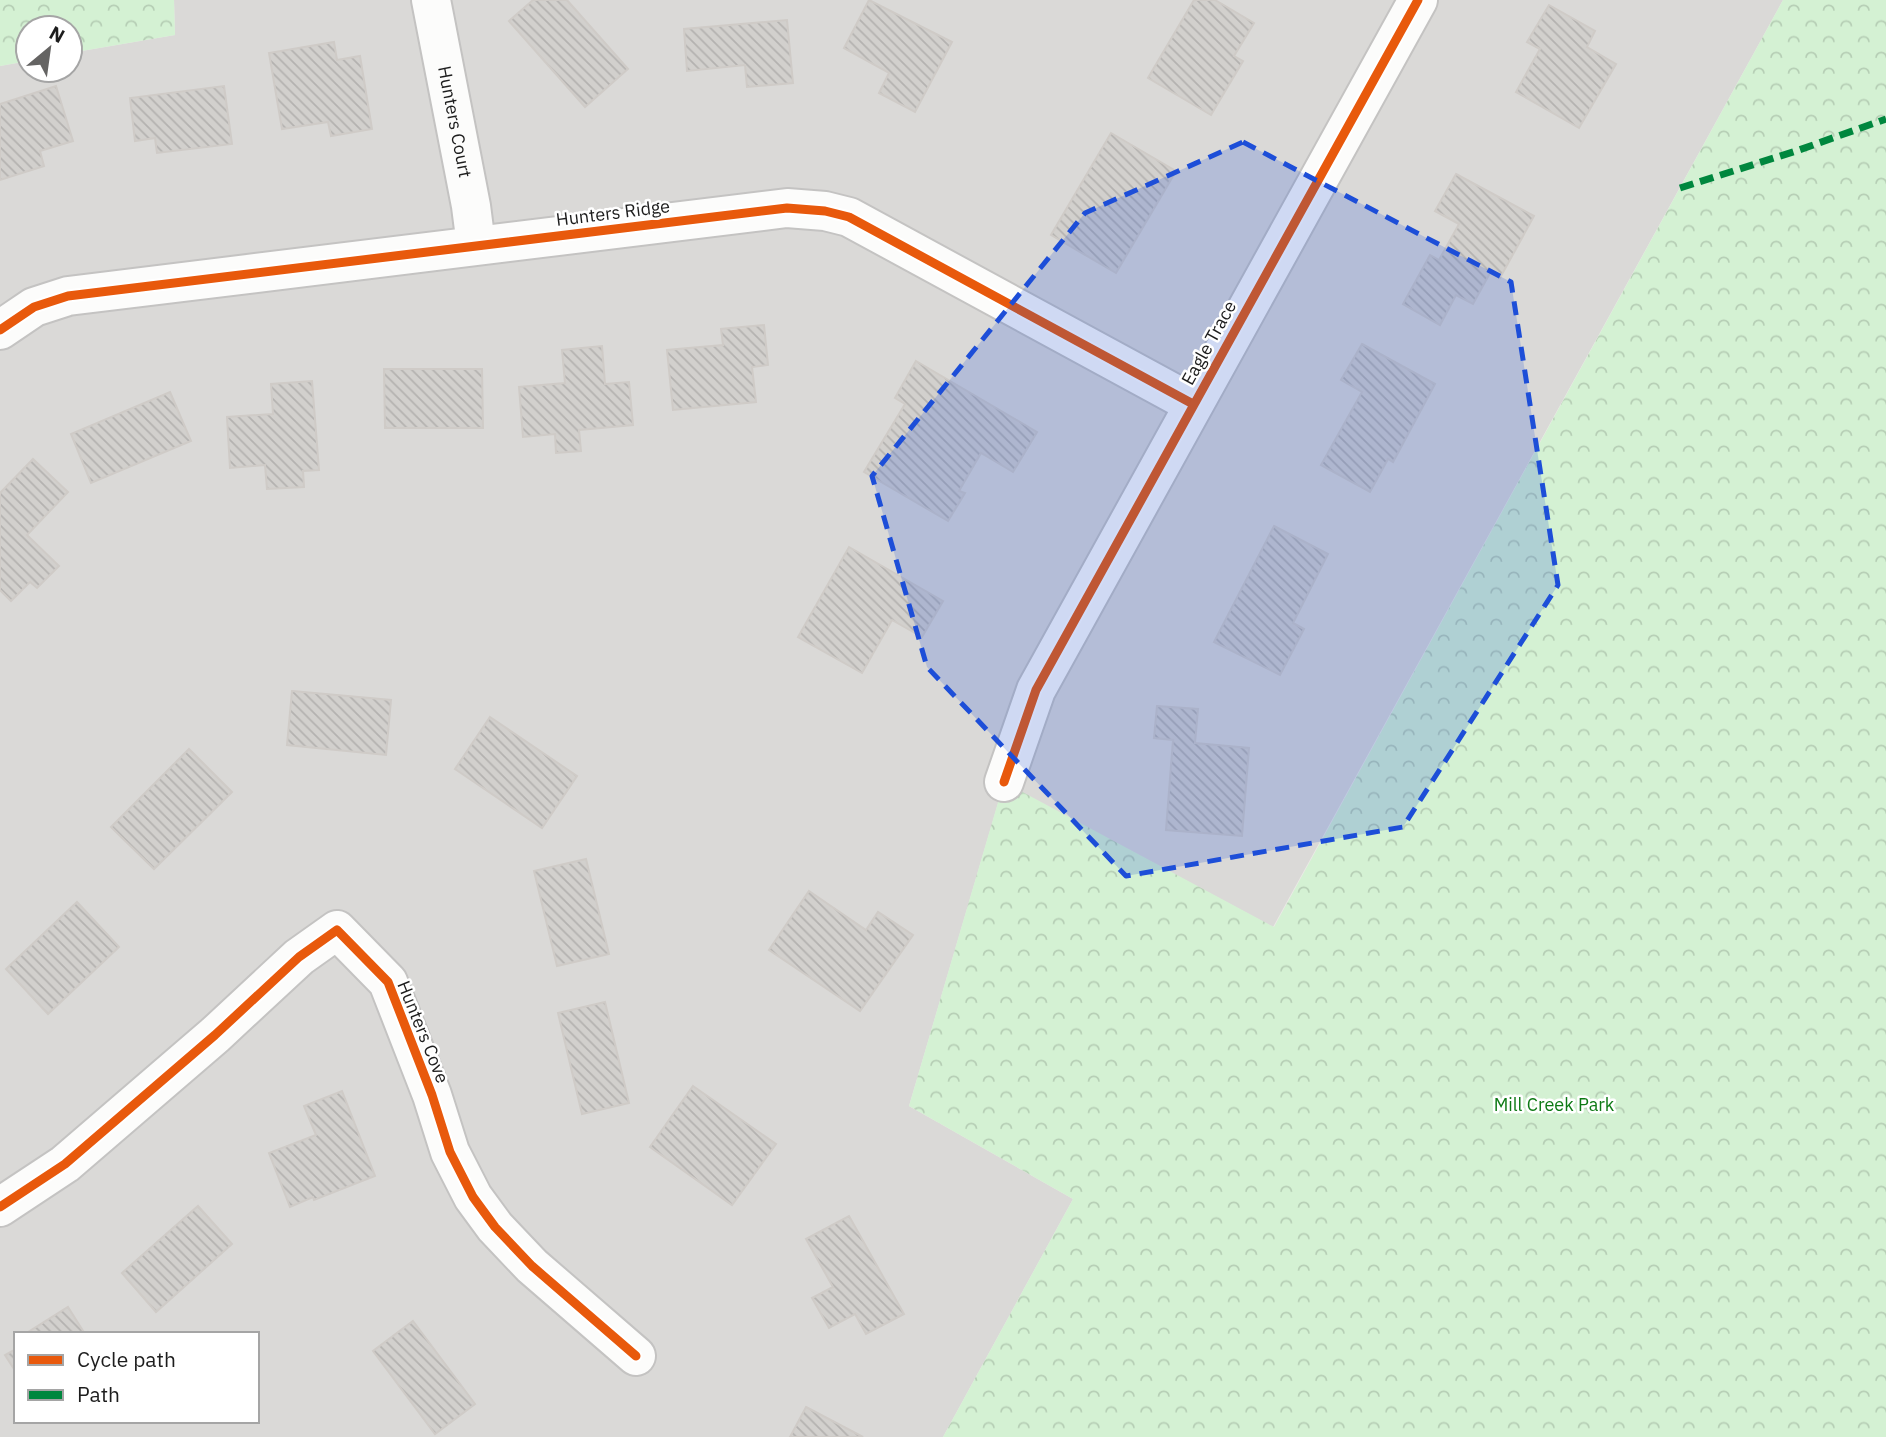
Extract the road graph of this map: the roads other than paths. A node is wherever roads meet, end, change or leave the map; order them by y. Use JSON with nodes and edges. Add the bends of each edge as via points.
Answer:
{"nodes":[{"id":1,"x":430,"y":0,"type":"edge"},
{"id":2,"x":1419,"y":0,"type":"edge"},
{"id":3,"x":476,"y":245,"type":"junction"},
{"id":4,"x":0,"y":330,"type":"edge"},
{"id":5,"x":1193,"y":404,"type":"junction"},
{"id":6,"x":1004,"y":782,"type":"dead end"},
{"id":7,"x":0,"y":1206,"type":"edge"},
{"id":8,"x":636,"y":1356,"type":"dead end"}],
"edges":[{"from":1,"to":3,"type":"street","name":"Hunters Court"},
{"from":2,"to":5,"type":"street","name":"Eagle Trace"},
{"from":3,"to":4,"type":"street","name":"Hunters Ridge","via":[[68,296],[34,307]]},
{"from":3,"to":5,"type":"street","name":"Hunters Ridge","via":[[787,208],[825,211],[849,218]]},
{"from":5,"to":6,"type":"street","name":"Eagle Trace","via":[[1036,690]]},
{"from":7,"to":8,"type":"street","name":"Hunters Cove","via":[[65,1164],[299,957],[337,930],[388,982],[450,1152],[472,1197],[532,1266]]}]}
